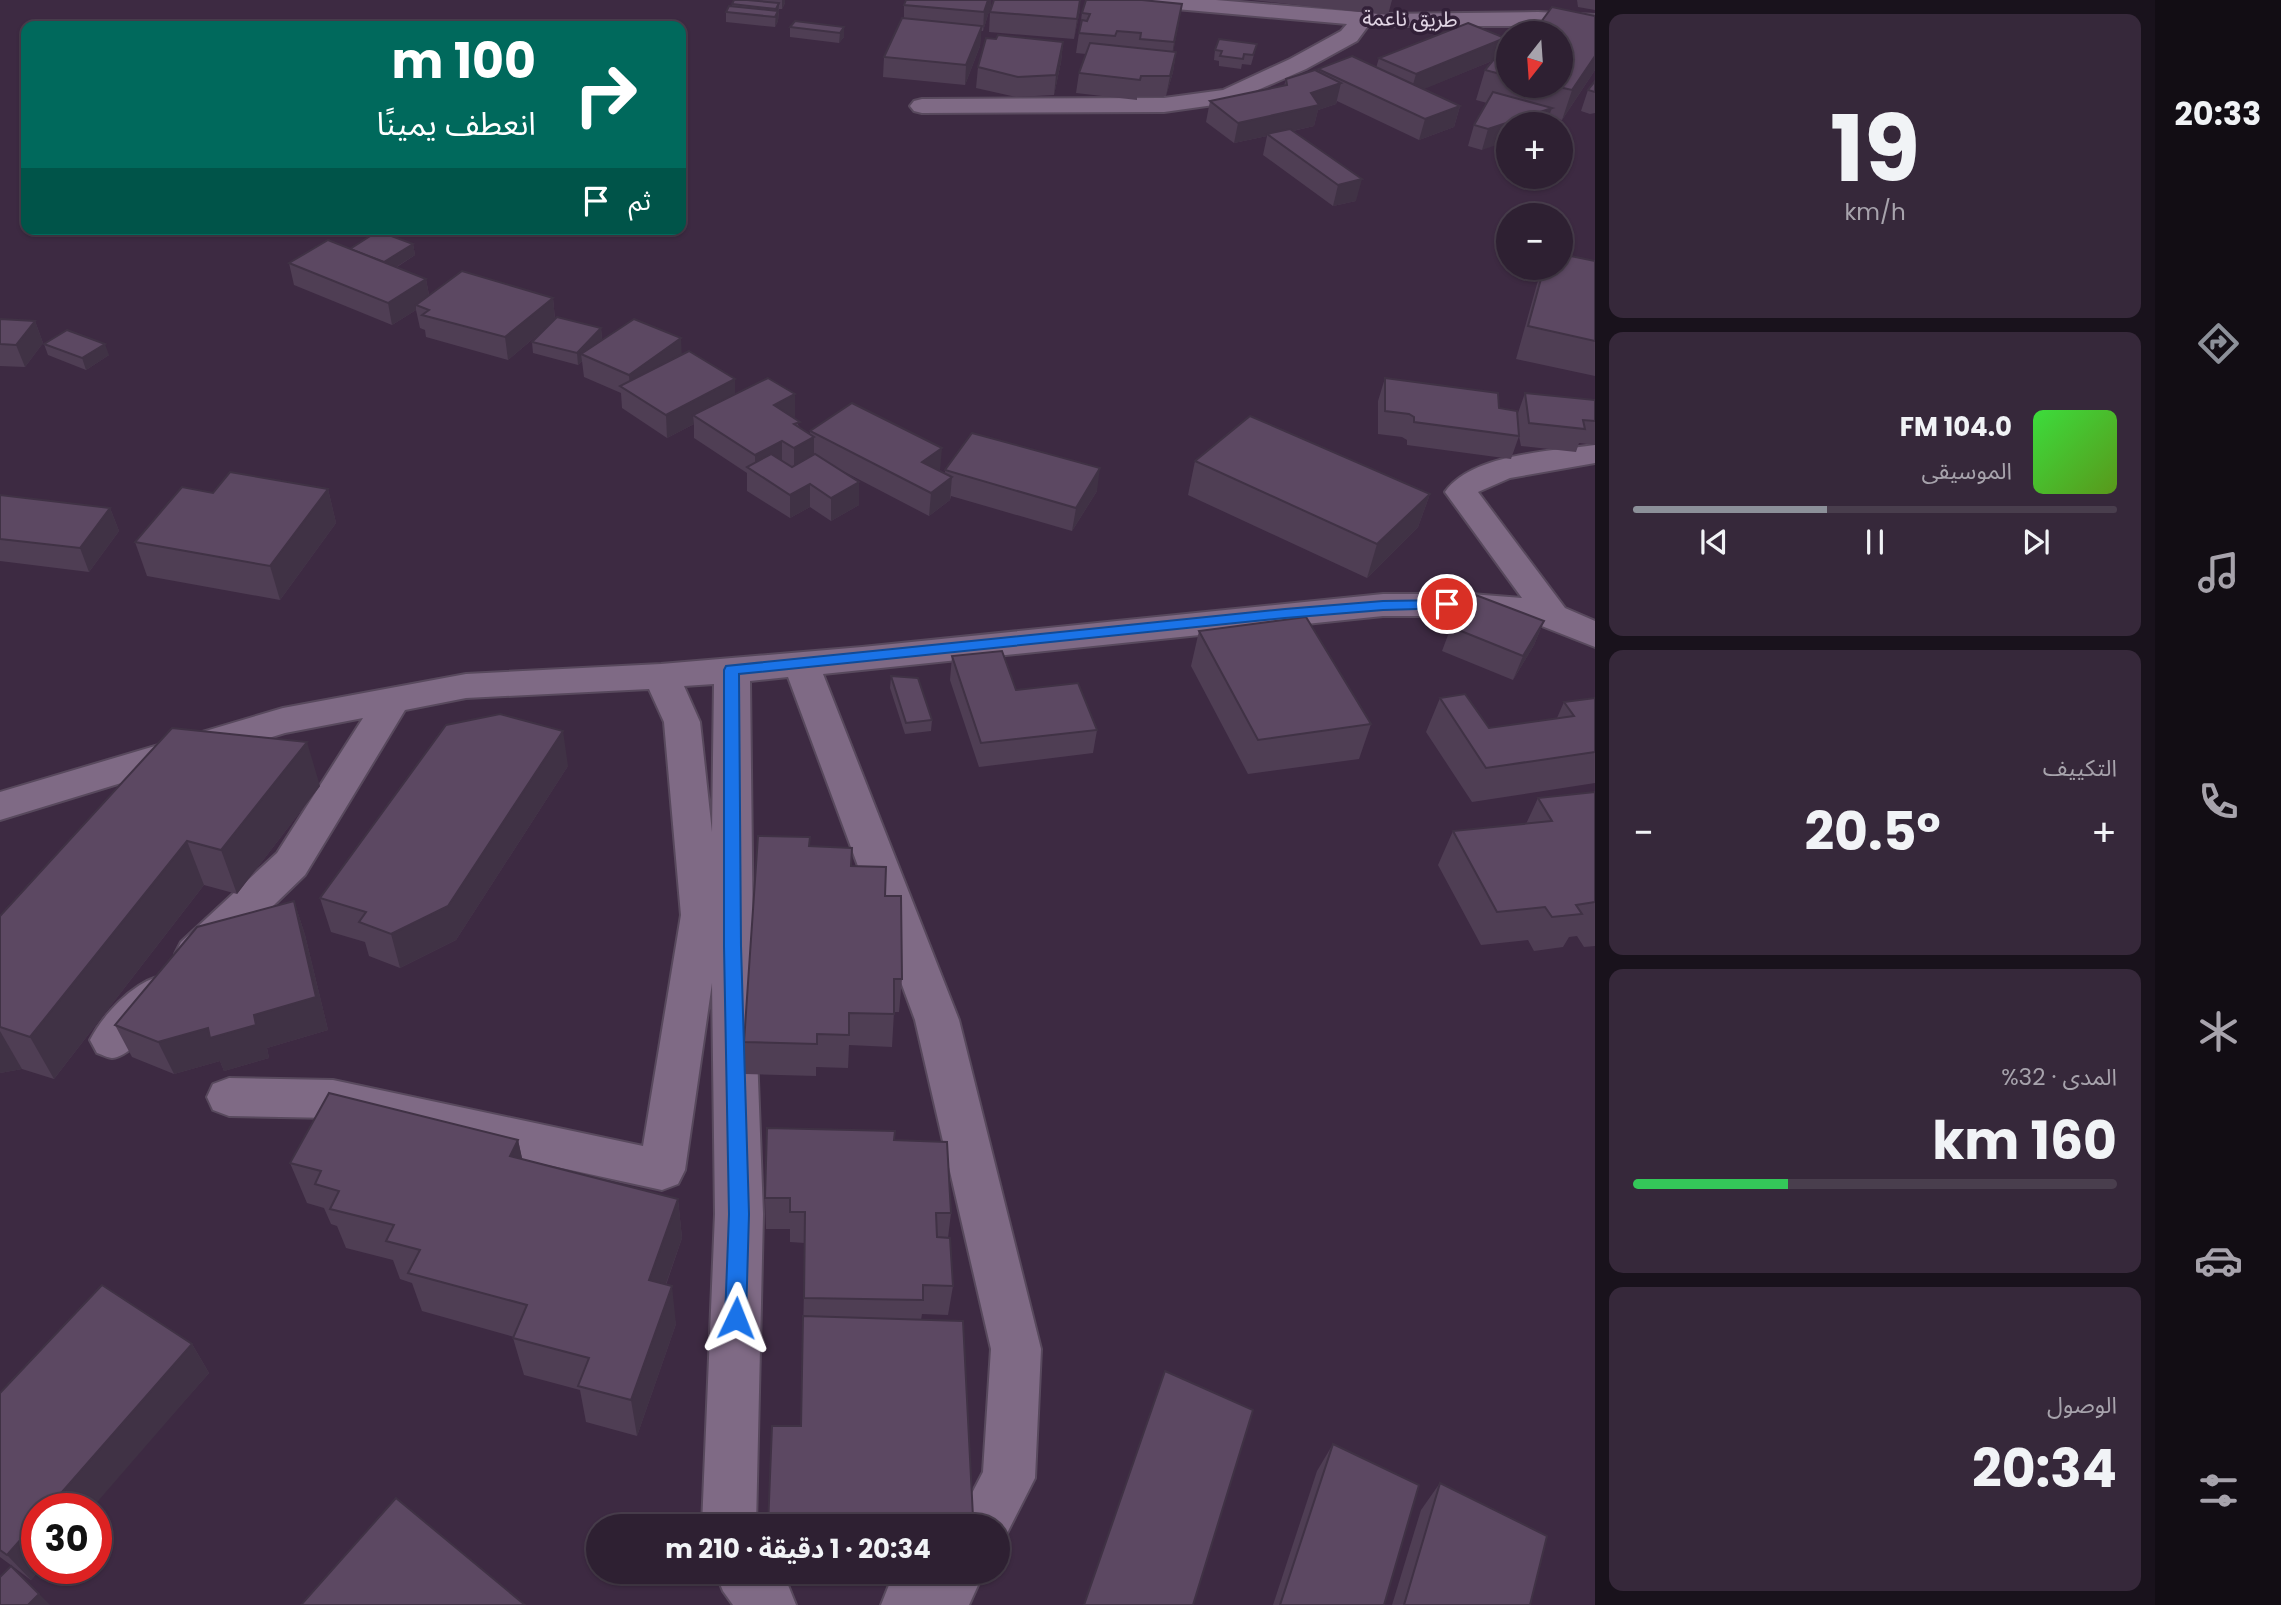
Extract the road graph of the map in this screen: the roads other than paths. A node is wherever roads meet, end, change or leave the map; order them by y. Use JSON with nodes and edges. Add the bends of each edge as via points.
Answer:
{"nodes":[{"id":1,"x":1142,"y":0,"type":"edge"},
{"id":2,"x":1202,"y":2,"type":"edge"},
{"id":3,"x":1565,"y":11,"type":"edge"},
{"id":4,"x":1362,"y":19,"type":"junction"},
{"id":5,"x":1595,"y":19,"type":"edge"},
{"id":6,"x":922,"y":106,"type":"dead end"},
{"id":7,"x":1595,"y":454,"type":"edge"},
{"id":8,"x":1553,"y":616,"type":"junction"},
{"id":9,"x":1595,"y":635,"type":"edge"},
{"id":10,"x":801,"y":664,"type":"junction"},
{"id":11,"x":732,"y":670,"type":"junction"},
{"id":12,"x":661,"y":676,"type":"junction"},
{"id":13,"x":393,"y":700,"type":"junction"},
{"id":14,"x":0,"y":806,"type":"edge"},
{"id":15,"x":111,"y":1040,"type":"dead end"},
{"id":16,"x":229,"y":1097,"type":"dead end"},
{"id":17,"x":729,"y":1514,"type":"edge"},
{"id":18,"x":989,"y":1514,"type":"edge"},
{"id":19,"x":751,"y":1584,"type":"edge"},
{"id":20,"x":950,"y":1584,"type":"edge"},
{"id":21,"x":768,"y":1605,"type":"edge"},
{"id":22,"x":909,"y":1605,"type":"edge"}],
"edges":[{"from":1,"to":2,"type":"street","name":"طريق ناعمة"},
{"from":2,"to":4,"type":"street","name":"طريق ناعمة"},
{"from":3,"to":4,"type":"street","name":"طريق ناعمة"},
{"from":3,"to":5,"type":"street","name":"طريق ناعمة"},
{"from":4,"to":6,"type":"street","via":[[1349,36],[1228,96],[1164,106]]},
{"from":7,"to":8,"type":"street","via":[[1519,464],[1468,483],[1461,492]]},
{"from":8,"to":9,"type":"street"},
{"from":8,"to":10,"type":"street","via":[[1471,605],[1383,605]]},
{"from":10,"to":11,"type":"street"},
{"from":10,"to":18,"type":"street","via":[[937,1020],[1016,1349],[1009,1478]]},
{"from":11,"to":12,"type":"street"},
{"from":11,"to":17,"type":"street","via":[[732,946],[739,1214]]},
{"from":12,"to":13,"type":"street","via":[[466,686]]},
{"from":12,"to":16,"type":"street","via":[[682,722],[701,915],[662,1170],[333,1099]]},
{"from":13,"to":14,"type":"street","via":[[283,721]]},
{"from":13,"to":15,"type":"street","via":[[291,864]]},
{"from":19,"to":21,"type":"street"},
{"from":20,"to":22,"type":"street","via":[[946,1592]]}]}
